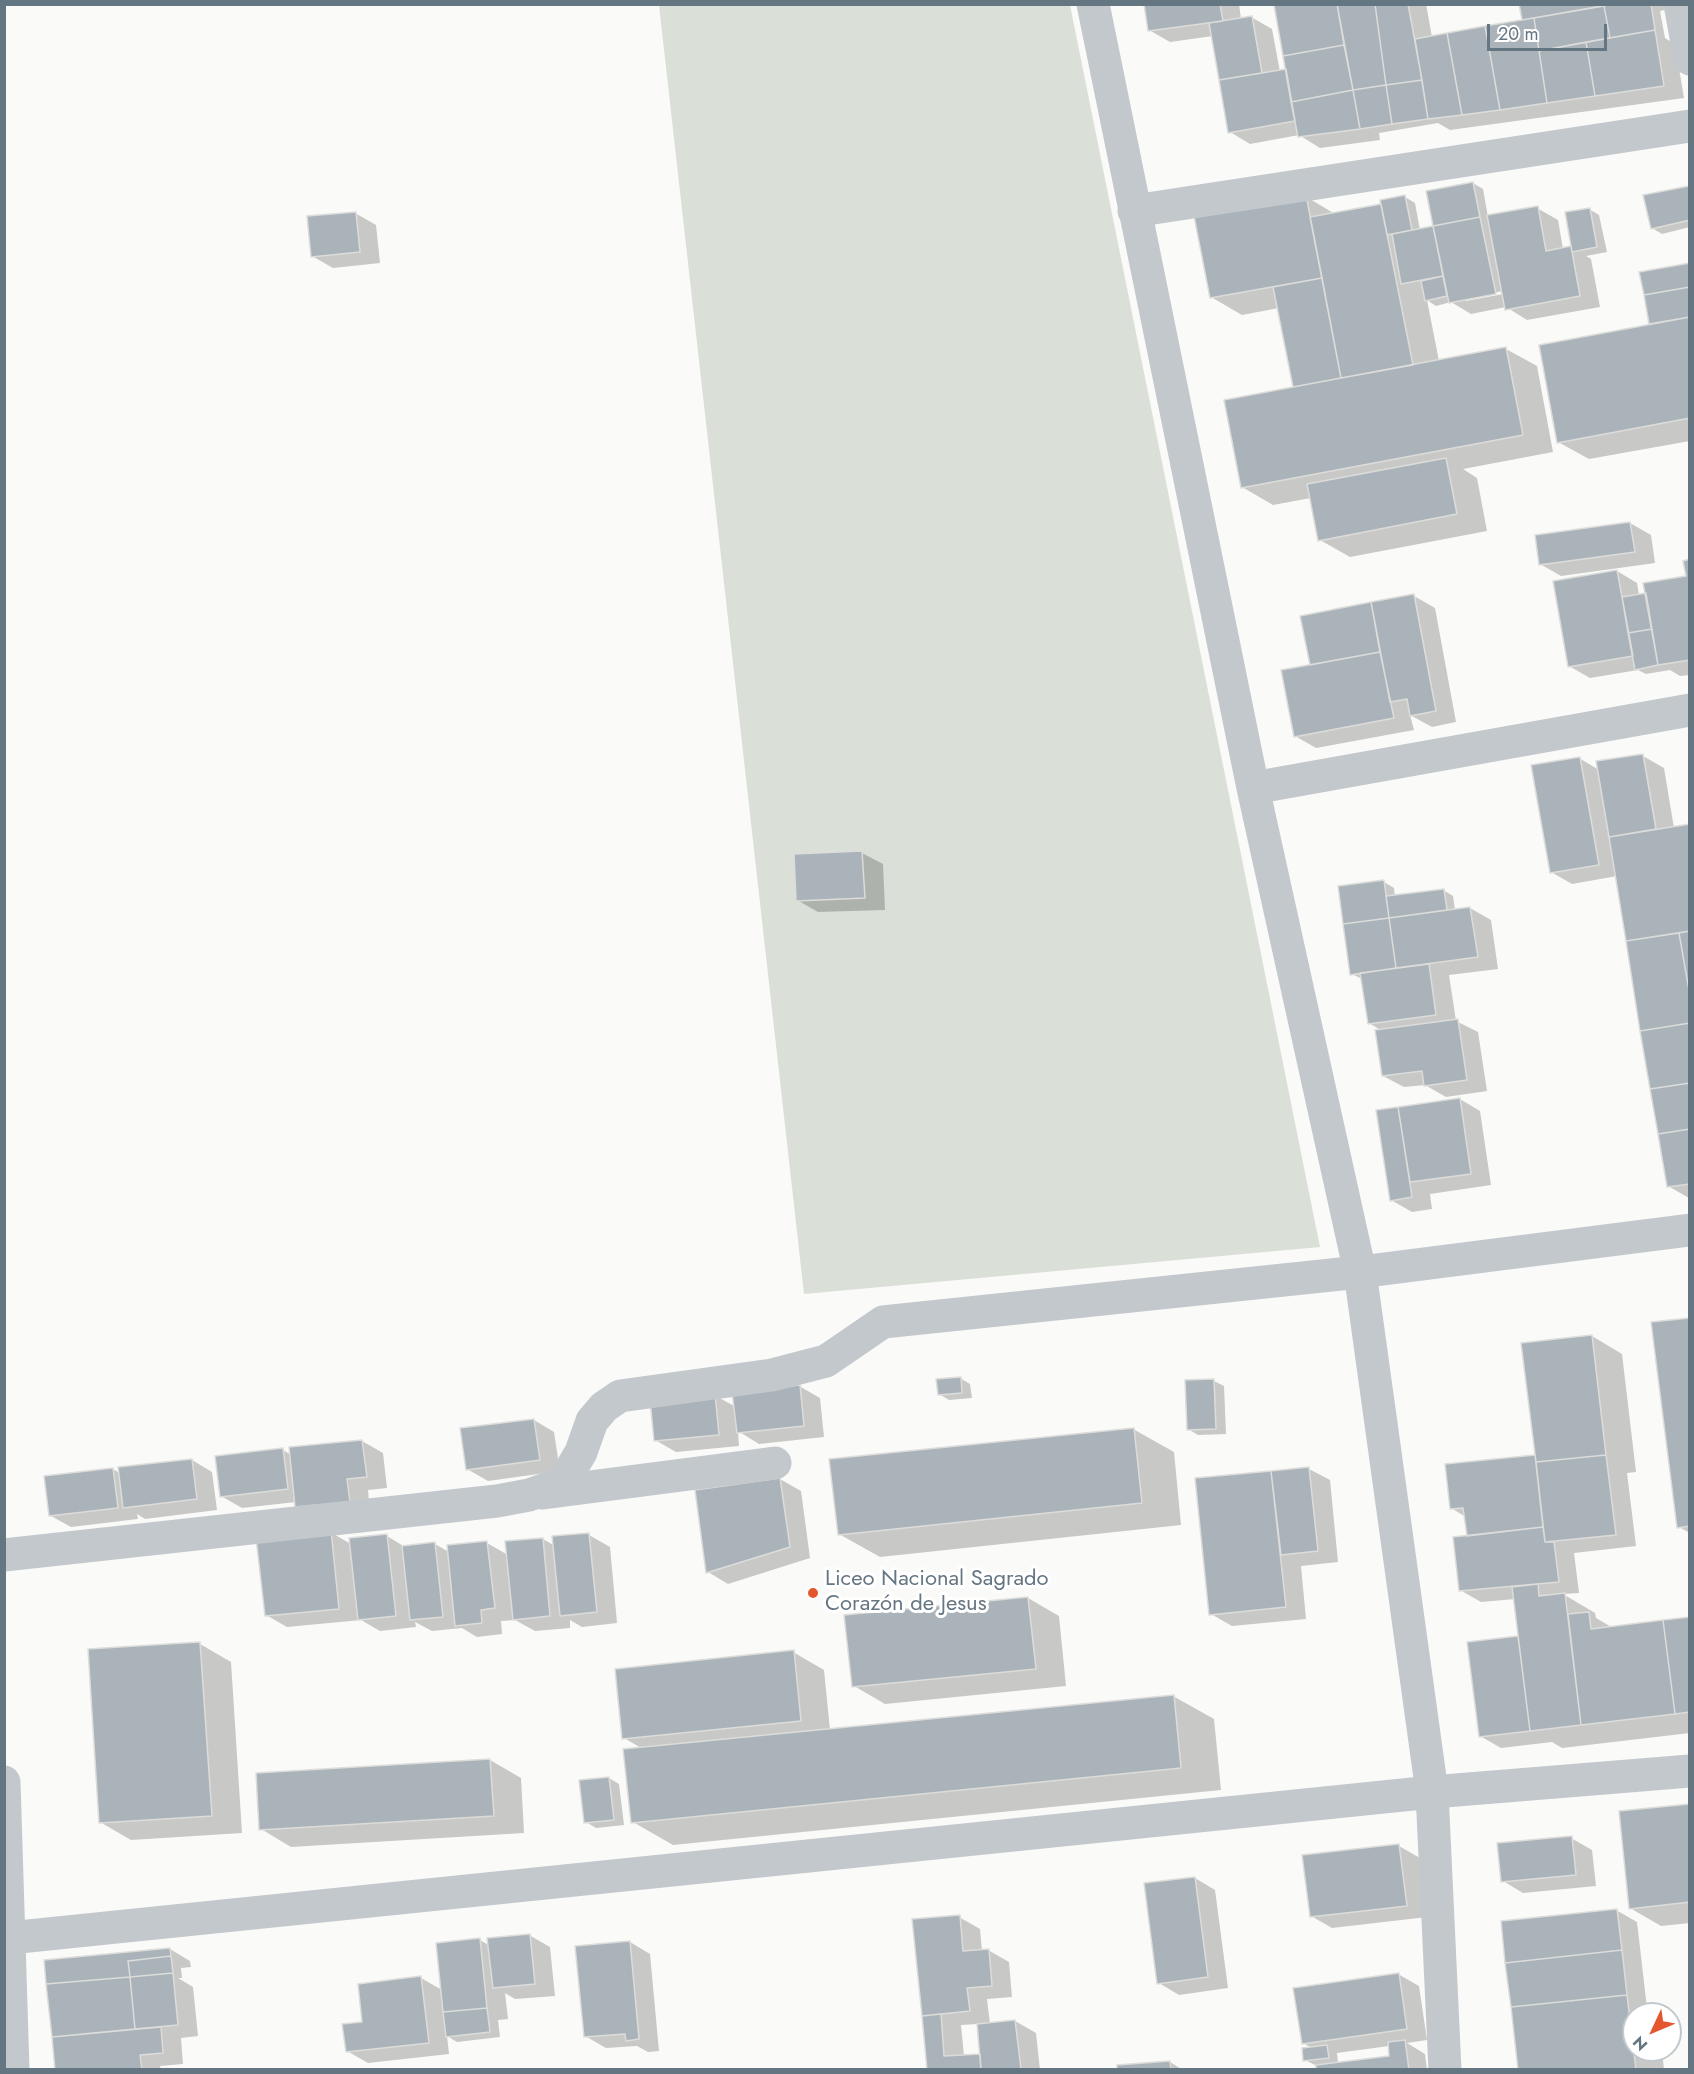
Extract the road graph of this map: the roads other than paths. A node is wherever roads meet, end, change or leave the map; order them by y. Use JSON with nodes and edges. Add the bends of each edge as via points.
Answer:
{"nodes":[{"id":1,"x":1093,"y":4,"type":"edge"},
{"id":2,"x":1680,"y":4,"type":"edge"},
{"id":3,"x":1689,"y":59,"type":"edge"},
{"id":4,"x":1689,"y":126,"type":"edge"},
{"id":5,"x":1134,"y":211,"type":"junction"},
{"id":6,"x":1689,"y":710,"type":"edge"},
{"id":7,"x":1253,"y":788,"type":"junction"},
{"id":8,"x":1689,"y":1230,"type":"edge"},
{"id":9,"x":1360,"y":1272,"type":"junction"},
{"id":10,"x":775,"y":1463,"type":"dead end"},
{"id":11,"x":529,"y":1495,"type":"junction"},
{"id":12,"x":4,"y":1555,"type":"edge"},
{"id":13,"x":1689,"y":1772,"type":"edge"},
{"id":14,"x":4,"y":1782,"type":"edge"},
{"id":15,"x":1432,"y":1792,"type":"junction"},
{"id":16,"x":9,"y":1938,"type":"junction"},
{"id":17,"x":13,"y":2070,"type":"edge"},
{"id":18,"x":1445,"y":2070,"type":"edge"}],
"edges":[{"from":1,"to":5,"type":"street"},
{"from":2,"to":3,"type":"street"},
{"from":4,"to":5,"type":"street"},
{"from":5,"to":7,"type":"street"},
{"from":6,"to":7,"type":"street"},
{"from":7,"to":9,"type":"street"},
{"from":8,"to":9,"type":"street"},
{"from":9,"to":11,"type":"street","via":[[883,1322],[826,1361],[772,1376],[620,1396],[592,1421],[581,1452],[563,1483]]},
{"from":9,"to":15,"type":"street"},
{"from":10,"to":11,"type":"street"},
{"from":11,"to":12,"type":"street"},
{"from":13,"to":15,"type":"street"},
{"from":14,"to":16,"type":"street"},
{"from":15,"to":16,"type":"street"},
{"from":15,"to":18,"type":"street"},
{"from":16,"to":17,"type":"street"}]}
